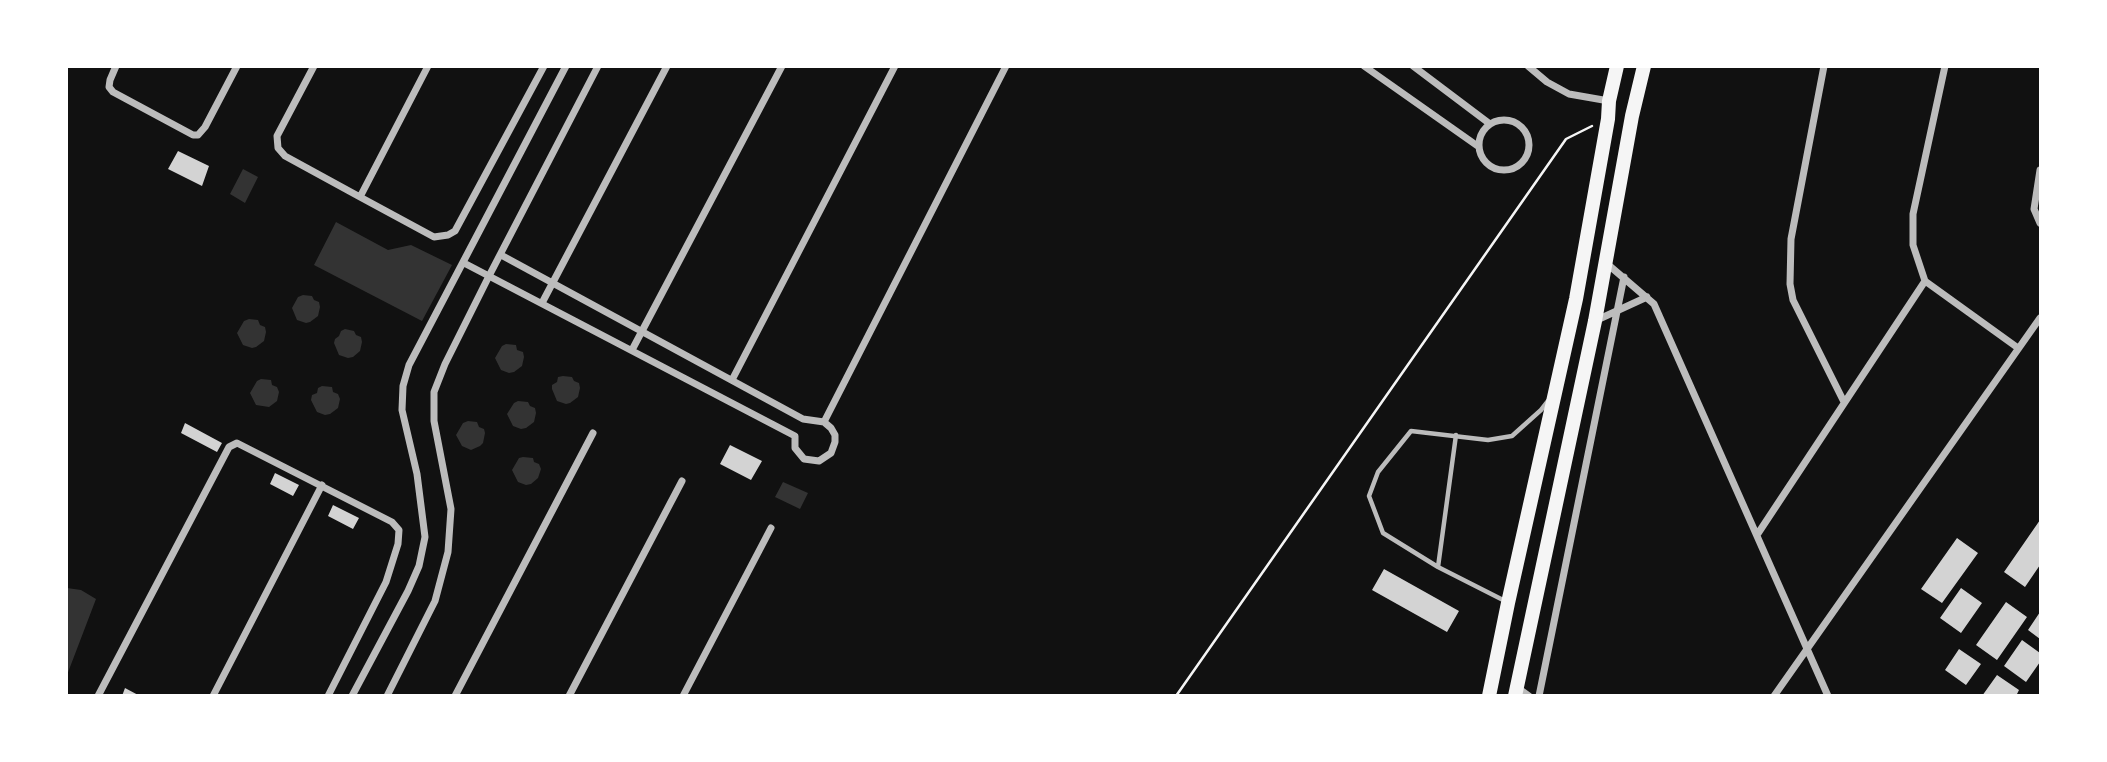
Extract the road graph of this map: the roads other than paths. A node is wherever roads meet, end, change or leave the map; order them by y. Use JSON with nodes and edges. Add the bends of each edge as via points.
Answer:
{"nodes":[{"id":1,"x":116,"y":66,"type":"edge"},
{"id":2,"x":237,"y":66,"type":"edge"},
{"id":3,"x":314,"y":66,"type":"edge"},
{"id":4,"x":428,"y":66,"type":"edge"},
{"id":5,"x":544,"y":66,"type":"edge"},
{"id":6,"x":566,"y":66,"type":"edge"},
{"id":7,"x":598,"y":66,"type":"edge"},
{"id":8,"x":667,"y":66,"type":"edge"},
{"id":9,"x":782,"y":66,"type":"edge"},
{"id":10,"x":895,"y":66,"type":"edge"},
{"id":11,"x":1006,"y":66,"type":"edge"},
{"id":12,"x":1364,"y":66,"type":"edge"},
{"id":13,"x":1413,"y":66,"type":"edge"},
{"id":14,"x":1528,"y":66,"type":"edge"},
{"id":15,"x":1617,"y":66,"type":"edge"},
{"id":16,"x":1644,"y":66,"type":"edge"},
{"id":17,"x":1824,"y":66,"type":"edge"},
{"id":18,"x":1945,"y":66,"type":"edge"},
{"id":19,"x":1609,"y":101,"type":"junction"},
{"id":20,"x":1490,"y":124,"type":"junction"},
{"id":21,"x":1479,"y":147,"type":"junction"},
{"id":22,"x":2040,"y":170,"type":"edge"},
{"id":23,"x":360,"y":197,"type":"junction"},
{"id":24,"x":2040,"y":223,"type":"edge"},
{"id":25,"x":501,"y":256,"type":"junction"},
{"id":26,"x":1605,"y":262,"type":"junction"},
{"id":27,"x":464,"y":263,"type":"junction"},
{"id":28,"x":489,"y":276,"type":"junction"},
{"id":29,"x":1623,"y":277,"type":"junction"},
{"id":30,"x":1925,"y":281,"type":"junction"},
{"id":31,"x":552,"y":282,"type":"junction"},
{"id":32,"x":1647,"y":297,"type":"junction"},
{"id":33,"x":542,"y":303,"type":"junction"},
{"id":34,"x":1617,"y":309,"type":"junction"},
{"id":35,"x":2040,"y":318,"type":"edge"},
{"id":36,"x":1595,"y":321,"type":"junction"},
{"id":37,"x":643,"y":332,"type":"junction"},
{"id":38,"x":2018,"y":348,"type":"junction"},
{"id":39,"x":632,"y":350,"type":"junction"},
{"id":40,"x":732,"y":380,"type":"junction"},
{"id":41,"x":1555,"y":391,"type":"junction"},
{"id":42,"x":1844,"y":402,"type":"junction"},
{"id":43,"x":824,"y":422,"type":"junction"},
{"id":44,"x":593,"y":433,"type":"dead end"},
{"id":45,"x":1456,"y":435,"type":"junction"},
{"id":46,"x":682,"y":481,"type":"dead end"},
{"id":47,"x":322,"y":485,"type":"junction"},
{"id":48,"x":771,"y":528,"type":"dead end"},
{"id":49,"x":1757,"y":535,"type":"junction"},
{"id":50,"x":1438,"y":567,"type":"junction"},
{"id":51,"x":1508,"y":603,"type":"junction"},
{"id":52,"x":1808,"y":646,"type":"junction"},
{"id":53,"x":1521,"y":693,"type":"edge"},
{"id":54,"x":98,"y":695,"type":"edge"},
{"id":55,"x":214,"y":695,"type":"edge"},
{"id":56,"x":328,"y":695,"type":"edge"},
{"id":57,"x":352,"y":695,"type":"edge"},
{"id":58,"x":387,"y":695,"type":"edge"},
{"id":59,"x":457,"y":695,"type":"edge"},
{"id":60,"x":569,"y":695,"type":"edge"},
{"id":61,"x":683,"y":695,"type":"edge"},
{"id":62,"x":1489,"y":695,"type":"edge"},
{"id":63,"x":1539,"y":695,"type":"edge"},
{"id":64,"x":1774,"y":695,"type":"edge"},
{"id":65,"x":1828,"y":695,"type":"edge"}],
"edges":[{"from":1,"to":2,"type":"street","via":[[109,87],[113,92],[193,135],[205,127]]},
{"from":3,"to":23,"type":"street","via":[[277,136],[278,148]]},
{"from":4,"to":23,"type":"street"},
{"from":5,"to":23,"type":"street","via":[[455,231],[434,237]]},
{"from":6,"to":27,"type":"street"},
{"from":7,"to":25,"type":"street"},
{"from":8,"to":31,"type":"street"},
{"from":9,"to":37,"type":"street"},
{"from":10,"to":40,"type":"street"},
{"from":11,"to":43,"type":"street"},
{"from":12,"to":21,"type":"street"},
{"from":13,"to":20,"type":"street"},
{"from":14,"to":19,"type":"street","via":[[1569,94]]},
{"from":15,"to":19,"type":"highway"},
{"from":16,"to":26,"type":"highway"},
{"from":17,"to":42,"type":"street","via":[[1789,267],[1793,300]]},
{"from":18,"to":30,"type":"street","via":[[1913,214],[1913,245]]},
{"from":19,"to":41,"type":"highway","via":[[1576,299]]},
{"from":20,"to":21,"type":"street"},
{"from":20,"to":21,"type":"street","via":[[1505,119],[1520,124],[1528,136],[1529,152],[1513,169],[1498,169],[1485,161]]},
{"from":22,"to":24,"type":"street","via":[[2034,209]]},
{"from":25,"to":28,"type":"street"},
{"from":25,"to":31,"type":"street"},
{"from":26,"to":29,"type":"street"},
{"from":26,"to":36,"type":"highway"},
{"from":27,"to":28,"type":"street"},
{"from":27,"to":57,"type":"street","via":[[409,365],[403,386],[402,410],[425,537],[419,566]]},
{"from":28,"to":33,"type":"street"},
{"from":28,"to":58,"type":"street","via":[[434,392],[434,421],[451,509],[448,552],[435,601]]},
{"from":29,"to":32,"type":"street"},
{"from":29,"to":34,"type":"street"},
{"from":30,"to":38,"type":"street"},
{"from":30,"to":42,"type":"street"},
{"from":31,"to":33,"type":"street"},
{"from":31,"to":37,"type":"street"},
{"from":32,"to":34,"type":"street"},
{"from":32,"to":49,"type":"street"},
{"from":33,"to":39,"type":"street"},
{"from":34,"to":36,"type":"street"},
{"from":34,"to":63,"type":"street"},
{"from":35,"to":38,"type":"street"},
{"from":36,"to":53,"type":"highway"},
{"from":37,"to":39,"type":"street"},
{"from":37,"to":40,"type":"street"},
{"from":38,"to":52,"type":"street"},
{"from":39,"to":43,"type":"street","via":[[794,436],[797,453],[808,460],[823,460],[834,448],[834,431]]},
{"from":40,"to":43,"type":"street","via":[[803,419]]},
{"from":41,"to":45,"type":"lane","via":[[1512,436],[1488,440]]},
{"from":41,"to":51,"type":"highway"},
{"from":42,"to":49,"type":"street"},
{"from":44,"to":59,"type":"street"},
{"from":45,"to":50,"type":"lane"},
{"from":45,"to":50,"type":"lane","via":[[1411,431],[1378,472],[1369,496],[1383,533]]},
{"from":46,"to":60,"type":"street"},
{"from":47,"to":54,"type":"street","via":[[242,444],[231,445]]},
{"from":47,"to":55,"type":"street"},
{"from":47,"to":56,"type":"street","via":[[397,525],[399,534],[386,582]]},
{"from":48,"to":61,"type":"street"},
{"from":49,"to":52,"type":"street"},
{"from":50,"to":51,"type":"lane"},
{"from":51,"to":62,"type":"highway"},
{"from":52,"to":64,"type":"street"},
{"from":52,"to":65,"type":"street"}]}
